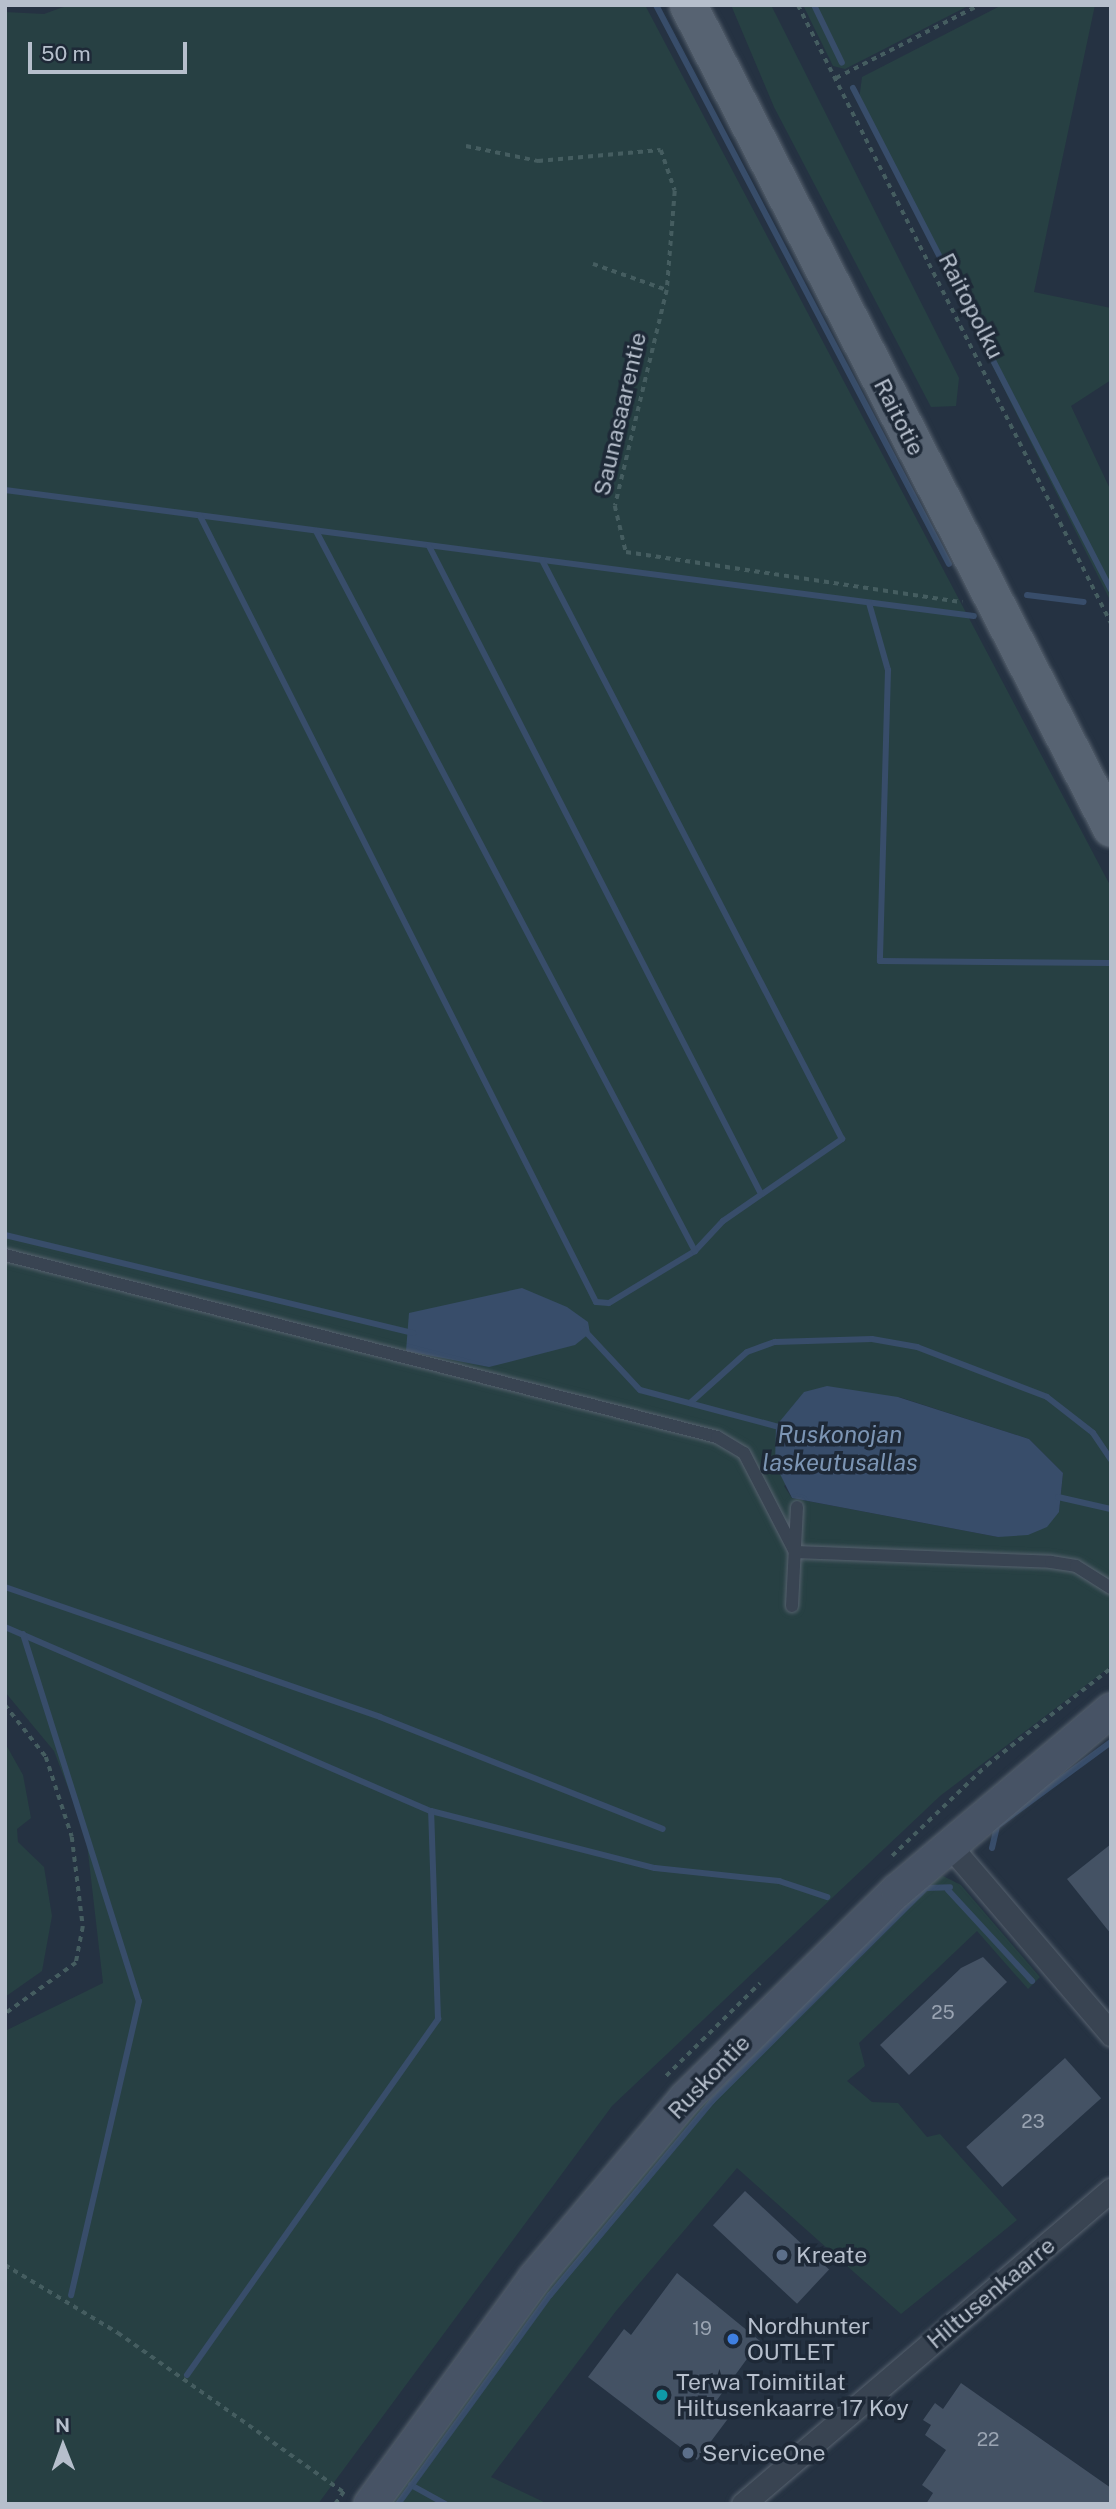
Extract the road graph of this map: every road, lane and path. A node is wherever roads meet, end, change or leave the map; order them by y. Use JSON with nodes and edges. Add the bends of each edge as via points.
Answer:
{"nodes":[{"id":1,"x":688,"y":5,"type":"edge"},
{"id":2,"x":798,"y":5,"type":"edge"},
{"id":3,"x":979,"y":5,"type":"edge"},
{"id":4,"x":836,"y":78,"type":"junction"},
{"id":5,"x":466,"y":146,"type":"dead end"},
{"id":6,"x":593,"y":264,"type":"dead end"},
{"id":7,"x":667,"y":289,"type":"junction"},
{"id":8,"x":997,"y":607,"type":"junction"},
{"id":9,"x":1109,"y":617,"type":"edge"},
{"id":10,"x":1111,"y":623,"type":"edge"},
{"id":11,"x":1111,"y":828,"type":"edge"},
{"id":12,"x":5,"y":1255,"type":"edge"},
{"id":13,"x":797,"y":1507,"type":"dead end"},
{"id":14,"x":795,"y":1552,"type":"junction"},
{"id":15,"x":1111,"y":1588,"type":"edge"},
{"id":16,"x":792,"y":1606,"type":"dead end"},
{"id":17,"x":5,"y":1705,"type":"edge"},
{"id":18,"x":1111,"y":1709,"type":"edge"},
{"id":19,"x":950,"y":1846,"type":"junction"},
{"id":20,"x":5,"y":2014,"type":"edge"},
{"id":21,"x":1111,"y":2034,"type":"edge"},
{"id":22,"x":1111,"y":2190,"type":"edge"},
{"id":23,"x":5,"y":2265,"type":"edge"},
{"id":24,"x":360,"y":2501,"type":"edge"},
{"id":25,"x":743,"y":2504,"type":"edge"}],
"edges":[{"from":1,"to":8,"type":"main road","name":"Raitotie"},
{"from":2,"to":4,"type":"path","name":"Raitopolku"},
{"from":3,"to":4,"type":"path"},
{"from":4,"to":9,"type":"path","name":"Raitopolku"},
{"from":5,"to":7,"type":"path","name":"Saunasaarentie","via":[[538,161],[661,150],[675,191]]},
{"from":6,"to":7,"type":"path"},
{"from":7,"to":8,"type":"path","name":"Saunasaarentie","via":[[615,506],[626,552]]},
{"from":8,"to":11,"type":"main road","name":"Raitotie"},
{"from":9,"to":10,"type":"path","name":"Raitopolku"},
{"from":12,"to":14,"type":"lane","via":[[717,1437],[744,1453]]},
{"from":13,"to":14,"type":"lane"},
{"from":14,"to":15,"type":"lane","via":[[1051,1562],[1076,1566]]},
{"from":14,"to":16,"type":"lane"},
{"from":17,"to":20,"type":"path","via":[[46,1757],[72,1837],[83,1927],[76,1963]]},
{"from":18,"to":19,"type":"main road","name":"Ruskontie"},
{"from":19,"to":21,"type":"street"},
{"from":19,"to":24,"type":"main road","name":"Ruskontie","via":[[685,2098],[534,2278]]},
{"from":22,"to":25,"type":"street","name":"Hiltusenkaarre"},
{"from":23,"to":24,"type":"path","via":[[118,2333]]}]}
